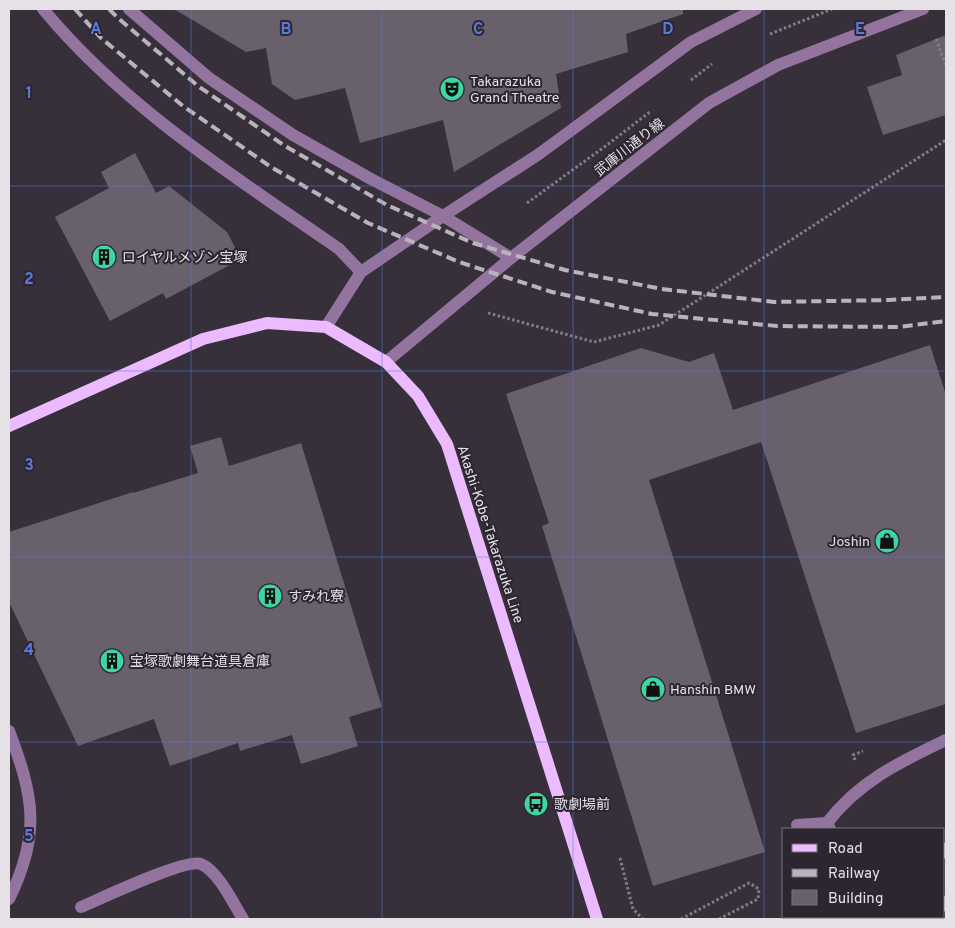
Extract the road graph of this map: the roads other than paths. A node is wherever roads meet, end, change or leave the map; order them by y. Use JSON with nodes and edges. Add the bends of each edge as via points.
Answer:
{"nodes":[{"id":1,"x":43,"y":9,"type":"edge"},
{"id":2,"x":129,"y":9,"type":"edge"},
{"id":3,"x":756,"y":9,"type":"edge"},
{"id":4,"x":923,"y":9,"type":"edge"},
{"id":5,"x":443,"y":216,"type":"junction"},
{"id":6,"x":511,"y":258,"type":"junction"},
{"id":7,"x":361,"y":272,"type":"junction"},
{"id":8,"x":326,"y":326,"type":"junction"},
{"id":9,"x":386,"y":362,"type":"junction"},
{"id":10,"x":9,"y":426,"type":"edge"},
{"id":11,"x":9,"y":731,"type":"edge"},
{"id":12,"x":946,"y":740,"type":"edge"},
{"id":13,"x":797,"y":825,"type":"dead end"},
{"id":14,"x":828,"y":826,"type":"edge"},
{"id":15,"x":9,"y":899,"type":"edge"},
{"id":16,"x":81,"y":907,"type":"dead end"},
{"id":17,"x":243,"y":919,"type":"edge"},
{"id":18,"x":596,"y":919,"type":"edge"}],
"edges":[{"from":1,"to":7,"type":"street","via":[[89,60],[133,100],[178,137],[339,249]]},
{"from":2,"to":5,"type":"street","via":[[209,78],[293,135]]},
{"from":3,"to":5,"type":"street","via":[[691,42],[539,154]]},
{"from":4,"to":6,"type":"street","name":"武庫川通り線","via":[[778,65],[709,103]]},
{"from":5,"to":6,"type":"street"},
{"from":5,"to":7,"type":"street"},
{"from":6,"to":9,"type":"street","name":"武庫川通り線"},
{"from":7,"to":8,"type":"street"},
{"from":8,"to":9,"type":"main road","name":"Akashi-Kobe-Takarazuka Line"},
{"from":8,"to":10,"type":"main road","name":"Akashi-Kobe-Takarazuka Line","via":[[267,323],[204,339]]},
{"from":9,"to":18,"type":"main road","name":"Akashi-Kobe-Takarazuka Line","via":[[418,396],[447,444]]},
{"from":11,"to":15,"type":"street","via":[[26,777],[32,820],[20,876]]},
{"from":12,"to":14,"type":"street","via":[[865,784],[837,810]]},
{"from":13,"to":14,"type":"street"},
{"from":16,"to":17,"type":"street","via":[[161,873],[188,864],[200,864],[216,876]]}]}
